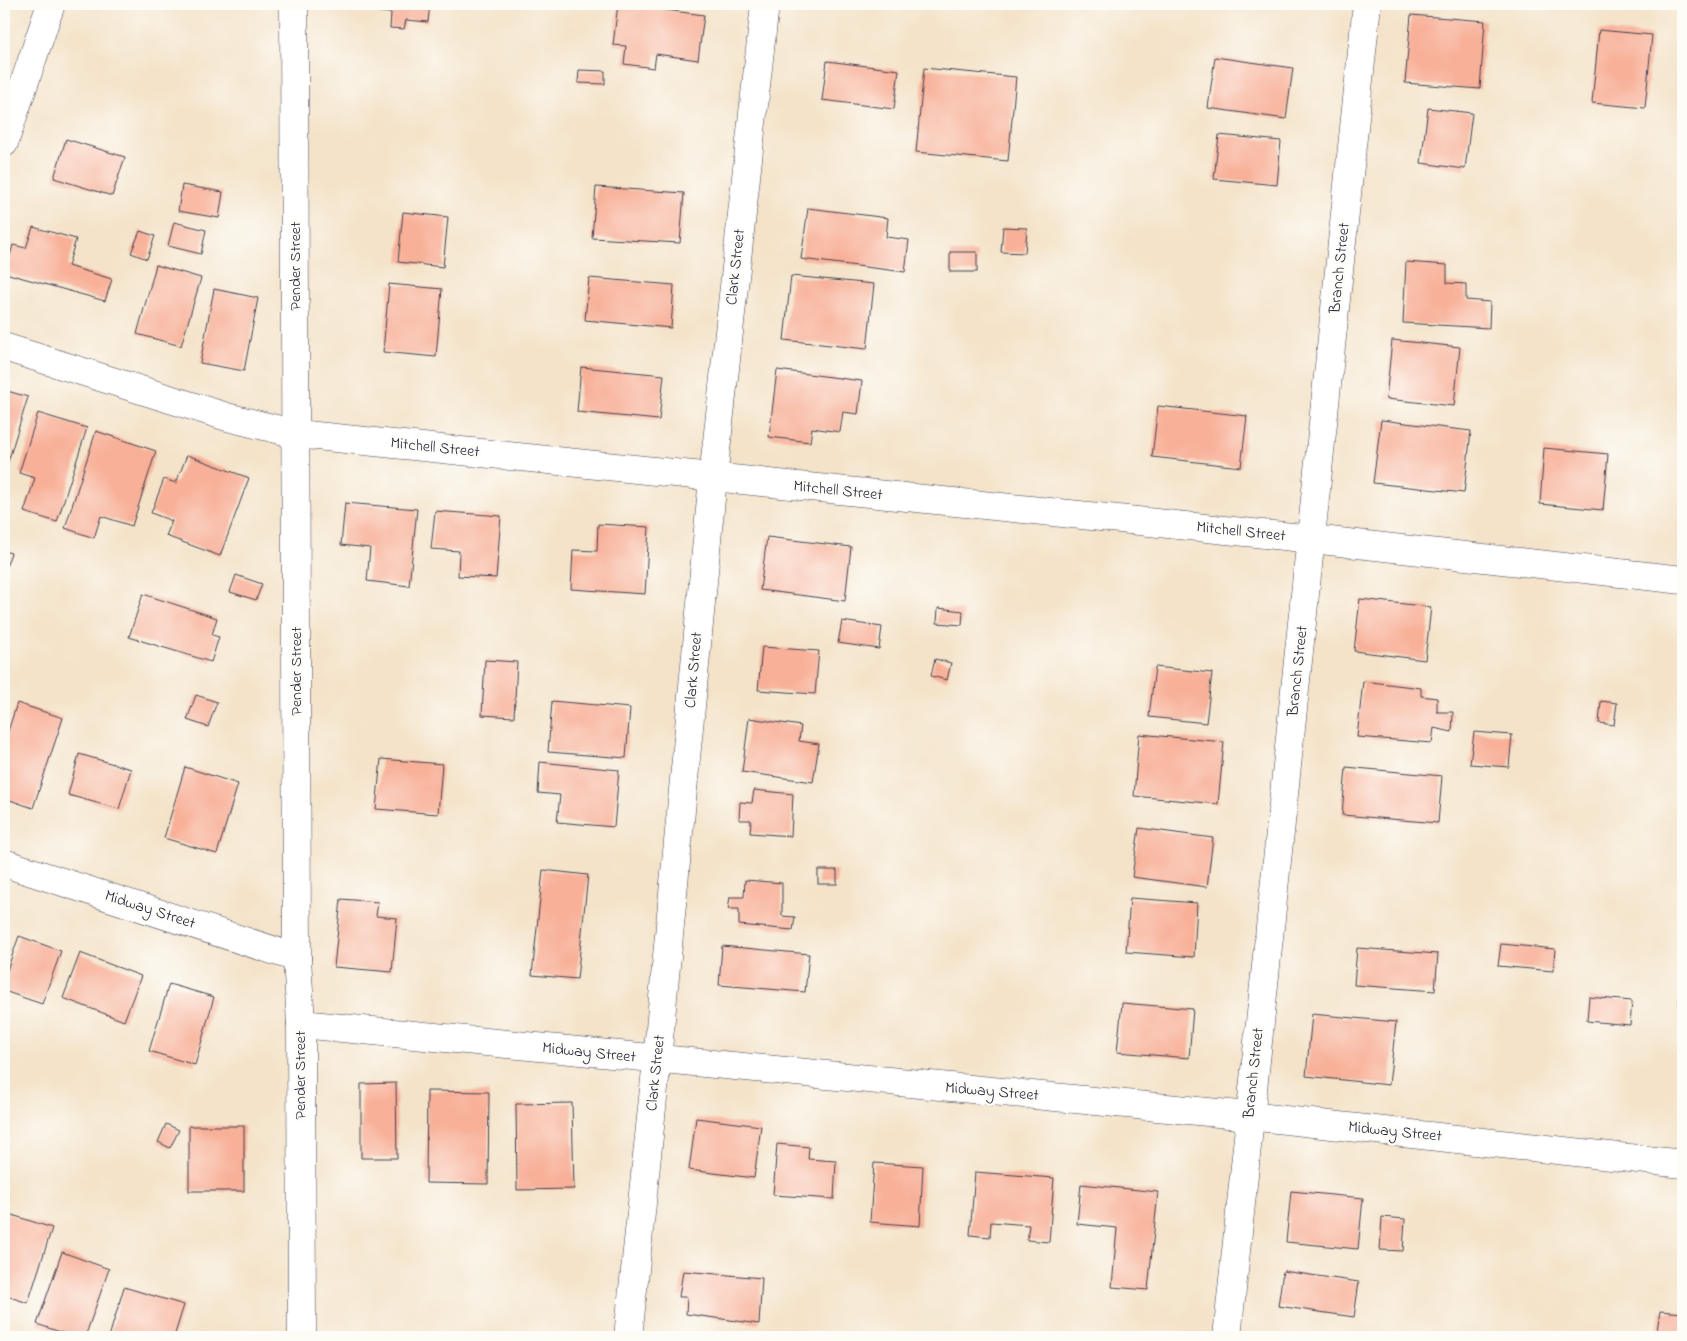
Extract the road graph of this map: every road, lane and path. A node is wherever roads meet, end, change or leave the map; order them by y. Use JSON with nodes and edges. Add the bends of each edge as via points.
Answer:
{"nodes":[{"id":1,"x":50,"y":4,"type":"edge"},
{"id":2,"x":294,"y":4,"type":"edge"},
{"id":3,"x":765,"y":4,"type":"edge"},
{"id":4,"x":1366,"y":4,"type":"edge"},
{"id":5,"x":4,"y":143,"type":"edge"},
{"id":6,"x":4,"y":347,"type":"edge"},
{"id":7,"x":297,"y":434,"type":"junction"},
{"id":8,"x":713,"y":478,"type":"junction"},
{"id":9,"x":1312,"y":539,"type":"junction"},
{"id":10,"x":1683,"y":580,"type":"edge"},
{"id":11,"x":4,"y":863,"type":"edge"},
{"id":12,"x":297,"y":958,"type":"junction"},
{"id":13,"x":301,"y":1024,"type":"junction"},
{"id":14,"x":657,"y":1060,"type":"junction"},
{"id":15,"x":1249,"y":1116,"type":"junction"},
{"id":16,"x":1683,"y":1164,"type":"edge"},
{"id":17,"x":302,"y":1337,"type":"edge"},
{"id":18,"x":628,"y":1337,"type":"edge"},
{"id":19,"x":1226,"y":1337,"type":"edge"}],
"edges":[{"from":1,"to":5,"type":"street"},
{"from":2,"to":7,"type":"street","name":"Pender Street"},
{"from":3,"to":8,"type":"street","name":"Clark Street"},
{"from":4,"to":9,"type":"street","name":"Branch Street"},
{"from":6,"to":7,"type":"street","name":"Mitchell Street","via":[[227,417]]},
{"from":7,"to":8,"type":"street","name":"Mitchell Street"},
{"from":7,"to":12,"type":"street","name":"Pender Street"},
{"from":8,"to":9,"type":"street","name":"Mitchell Street"},
{"from":8,"to":14,"type":"street","name":"Clark Street"},
{"from":9,"to":10,"type":"street","name":"Mitchell Street"},
{"from":9,"to":15,"type":"street","name":"Branch Street"},
{"from":11,"to":12,"type":"street","name":"Midway Street"},
{"from":12,"to":13,"type":"street","name":"Pender Street"},
{"from":13,"to":14,"type":"street","name":"Midway Street"},
{"from":13,"to":17,"type":"street","name":"Pender Street"},
{"from":14,"to":15,"type":"street","name":"Midway Street"},
{"from":14,"to":18,"type":"street","name":"Clark Street"},
{"from":15,"to":16,"type":"street","name":"Midway Street"},
{"from":15,"to":19,"type":"street","name":"Branch Street"}]}
